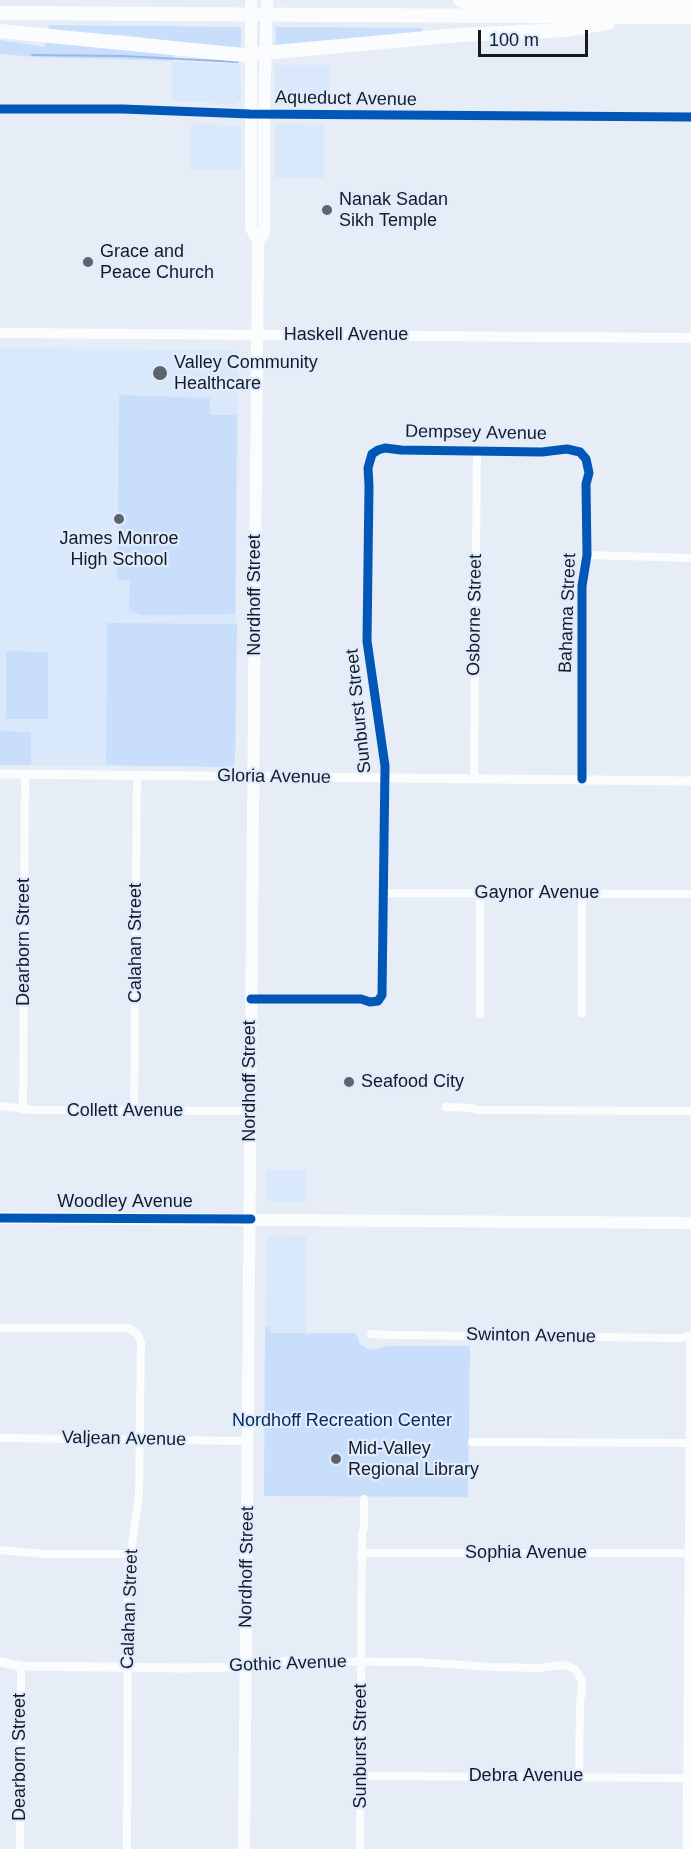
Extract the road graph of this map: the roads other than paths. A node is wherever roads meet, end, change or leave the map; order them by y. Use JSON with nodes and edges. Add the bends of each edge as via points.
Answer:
{"nodes":[{"id":1,"x":251,"y":0,"type":"edge"},
{"id":2,"x":267,"y":0,"type":"edge"},
{"id":3,"x":460,"y":0,"type":"edge"},
{"id":4,"x":0,"y":4,"type":"edge"},
{"id":5,"x":691,"y":5,"type":"edge"},
{"id":6,"x":691,"y":10,"type":"edge"},
{"id":7,"x":0,"y":13,"type":"edge"},
{"id":8,"x":75,"y":13,"type":"junction"},
{"id":9,"x":457,"y":16,"type":"junction"},
{"id":10,"x":637,"y":17,"type":"junction"},
{"id":11,"x":691,"y":17,"type":"edge"},
{"id":12,"x":0,"y":31,"type":"edge"},
{"id":13,"x":266,"y":53,"type":"junction"},
{"id":14,"x":251,"y":55,"type":"junction"},
{"id":15,"x":0,"y":109,"type":"edge"},
{"id":16,"x":250,"y":114,"type":"junction"},
{"id":17,"x":264,"y":114,"type":"junction"},
{"id":18,"x":691,"y":117,"type":"edge"},
{"id":19,"x":258,"y":241,"type":"junction"},
{"id":20,"x":0,"y":333,"type":"edge"},
{"id":21,"x":256,"y":335,"type":"junction"},
{"id":22,"x":691,"y":338,"type":"edge"},
{"id":23,"x":477,"y":451,"type":"junction"},
{"id":24,"x":580,"y":452,"type":"joint"},
{"id":25,"x":372,"y":454,"type":"joint"},
{"id":26,"x":587,"y":555,"type":"junction"},
{"id":27,"x":691,"y":558,"type":"edge"},
{"id":28,"x":0,"y":774,"type":"edge"},
{"id":29,"x":25,"y":775,"type":"junction"},
{"id":30,"x":137,"y":776,"type":"junction"},
{"id":31,"x":254,"y":777,"type":"junction"},
{"id":32,"x":383,"y":778,"type":"junction"},
{"id":33,"x":474,"y":779,"type":"junction"},
{"id":34,"x":582,"y":779,"type":"junction"},
{"id":35,"x":691,"y":781,"type":"edge"},
{"id":36,"x":480,"y":892,"type":"junction"},
{"id":37,"x":383,"y":893,"type":"junction"},
{"id":38,"x":582,"y":893,"type":"junction"},
{"id":39,"x":691,"y":894,"type":"edge"},
{"id":40,"x":251,"y":999,"type":"junction"},
{"id":41,"x":582,"y":1013,"type":"dead end"},
{"id":42,"x":480,"y":1014,"type":"dead end"},
{"id":43,"x":0,"y":1106,"type":"edge"},
{"id":44,"x":446,"y":1107,"type":"dead end"},
{"id":45,"x":23,"y":1110,"type":"junction"},
{"id":46,"x":135,"y":1111,"type":"junction"},
{"id":47,"x":691,"y":1111,"type":"edge"},
{"id":48,"x":250,"y":1112,"type":"junction"},
{"id":49,"x":0,"y":1218,"type":"edge"},
{"id":50,"x":251,"y":1219,"type":"junction"},
{"id":51,"x":691,"y":1223,"type":"edge"},
{"id":52,"x":0,"y":1328,"type":"edge"},
{"id":53,"x":372,"y":1334,"type":"dead end"},
{"id":54,"x":691,"y":1335,"type":"edge"},
{"id":55,"x":691,"y":1341,"type":"edge"},
{"id":56,"x":0,"y":1438,"type":"edge"},
{"id":57,"x":139,"y":1439,"type":"junction"},
{"id":58,"x":249,"y":1441,"type":"junction"},
{"id":59,"x":472,"y":1442,"type":"dead end"},
{"id":60,"x":691,"y":1443,"type":"edge"},
{"id":61,"x":364,"y":1499,"type":"dead end"},
{"id":62,"x":0,"y":1550,"type":"edge"},
{"id":63,"x":361,"y":1553,"type":"junction"},
{"id":64,"x":690,"y":1553,"type":"edge"},
{"id":65,"x":130,"y":1554,"type":"junction"},
{"id":66,"x":0,"y":1662,"type":"edge"},
{"id":67,"x":361,"y":1662,"type":"junction"},
{"id":68,"x":690,"y":1664,"type":"edge"},
{"id":69,"x":21,"y":1666,"type":"junction"},
{"id":70,"x":127,"y":1667,"type":"junction"},
{"id":71,"x":246,"y":1667,"type":"junction"},
{"id":72,"x":361,"y":1776,"type":"junction"},
{"id":73,"x":579,"y":1776,"type":"junction"},
{"id":74,"x":689,"y":1778,"type":"edge"},
{"id":75,"x":20,"y":1849,"type":"edge"},
{"id":76,"x":127,"y":1849,"type":"edge"},
{"id":77,"x":244,"y":1849,"type":"edge"},
{"id":78,"x":360,"y":1849,"type":"edge"},
{"id":79,"x":687,"y":1849,"type":"edge"}],
"edges":[{"from":1,"to":14,"type":"main road","name":"Nordhoff Street"},
{"from":2,"to":13,"type":"main road","name":"Nordhoff Street"},
{"from":3,"to":5,"type":"highway"},
{"from":4,"to":8,"type":"highway","via":[[64,5]]},
{"from":6,"to":9,"type":"highway","via":[[465,8]]},
{"from":7,"to":8,"type":"highway"},
{"from":8,"to":9,"type":"highway"},
{"from":9,"to":10,"type":"highway"},
{"from":10,"to":11,"type":"highway"},
{"from":10,"to":13,"type":"highway","via":[[566,30],[459,35]]},
{"from":12,"to":14,"type":"highway"},
{"from":13,"to":14,"type":"highway"},
{"from":13,"to":17,"type":"main road","name":"Nordhoff Street"},
{"from":14,"to":16,"type":"main road","name":"Nordhoff Street"},
{"from":15,"to":16,"type":"street","name":"Aqueduct Avenue"},
{"from":16,"to":17,"type":"street","name":"Aqueduct Avenue"},
{"from":16,"to":19,"type":"main road","name":"Nordhoff Street","via":[[251,228]]},
{"from":17,"to":18,"type":"street","name":"Aqueduct Avenue"},
{"from":17,"to":19,"type":"main road","name":"Nordhoff Street","via":[[264,233]]},
{"from":19,"to":21,"type":"main road","name":"Nordhoff Street"},
{"from":20,"to":21,"type":"main road","name":"Haskell Avenue"},
{"from":21,"to":22,"type":"main road","name":"Haskell Avenue"},
{"from":21,"to":31,"type":"main road","name":"Nordhoff Street"},
{"from":23,"to":24,"type":"street","name":"Dempsey Avenue"},
{"from":23,"to":25,"type":"street","name":"Dempsey Avenue","via":[[386,448]]},
{"from":23,"to":33,"type":"street","name":"Osborne Street"},
{"from":24,"to":26,"type":"street","name":"Bahama Street","via":[[589,467]]},
{"from":25,"to":32,"type":"street","name":"Sunburst Street","via":[[368,468],[367,641],[385,766]]},
{"from":26,"to":27,"type":"street"},
{"from":26,"to":34,"type":"street","name":"Bahama Street","via":[[582,586]]},
{"from":28,"to":29,"type":"street","name":"Gloria Avenue"},
{"from":29,"to":30,"type":"street","name":"Gloria Avenue"},
{"from":29,"to":45,"type":"street","name":"Dearborn Street"},
{"from":30,"to":31,"type":"street","name":"Gloria Avenue"},
{"from":30,"to":46,"type":"street","name":"Calahan Street"},
{"from":31,"to":32,"type":"street","name":"Gloria Avenue"},
{"from":31,"to":40,"type":"main road","name":"Nordhoff Street"},
{"from":32,"to":33,"type":"street","name":"Gloria Avenue"},
{"from":32,"to":37,"type":"street","name":"Sunburst Street"},
{"from":33,"to":34,"type":"street","name":"Gloria Avenue"},
{"from":34,"to":35,"type":"street","name":"Gloria Avenue"},
{"from":36,"to":37,"type":"street","name":"Gaynor Avenue"},
{"from":36,"to":38,"type":"street","name":"Gaynor Avenue"},
{"from":36,"to":42,"type":"street"},
{"from":37,"to":40,"type":"street","name":"Sunburst Street","via":[[382,991],[378,1001]]},
{"from":38,"to":39,"type":"street","name":"Gaynor Avenue"},
{"from":38,"to":41,"type":"street"},
{"from":40,"to":48,"type":"main road","name":"Nordhoff Street"},
{"from":43,"to":45,"type":"street","name":"Collett Avenue"},
{"from":44,"to":47,"type":"street"},
{"from":45,"to":46,"type":"street","name":"Collett Avenue"},
{"from":46,"to":48,"type":"street","name":"Collett Avenue"},
{"from":48,"to":50,"type":"main road","name":"Nordhoff Street"},
{"from":49,"to":50,"type":"main road","name":"Woodley Avenue"},
{"from":50,"to":51,"type":"main road","name":"Woodley Avenue"},
{"from":50,"to":58,"type":"main road","name":"Nordhoff Street"},
{"from":52,"to":57,"type":"street","name":"Calahan Street","via":[[118,1327],[129,1328],[138,1335],[142,1353]]},
{"from":53,"to":54,"type":"street","name":"Swinton Avenue","via":[[669,1338]]},
{"from":55,"to":60,"type":"street"},
{"from":56,"to":57,"type":"street","name":"Valjean Avenue"},
{"from":57,"to":58,"type":"street","name":"Valjean Avenue"},
{"from":57,"to":65,"type":"street","name":"Calahan Street","via":[[138,1502]]},
{"from":58,"to":71,"type":"main road","name":"Nordhoff Street"},
{"from":59,"to":60,"type":"street"},
{"from":60,"to":64,"type":"street"},
{"from":61,"to":63,"type":"street","name":"Sunburst Street"},
{"from":62,"to":65,"type":"street"},
{"from":63,"to":64,"type":"street","name":"Sophia Avenue"},
{"from":63,"to":67,"type":"street","name":"Sunburst Street"},
{"from":64,"to":68,"type":"street"},
{"from":65,"to":70,"type":"street","name":"Calahan Street"},
{"from":66,"to":69,"type":"street","name":"Gothic Avenue"},
{"from":67,"to":71,"type":"street","name":"Gothic Avenue","via":[[285,1661]]},
{"from":67,"to":72,"type":"street","name":"Sunburst Street"},
{"from":67,"to":73,"type":"street","name":"Gothic Avenue","via":[[540,1668],[561,1665],[575,1669],[582,1681]]},
{"from":68,"to":74,"type":"street"},
{"from":69,"to":70,"type":"street","name":"Gothic Avenue"},
{"from":69,"to":75,"type":"street","name":"Dearborn Street"},
{"from":70,"to":71,"type":"street","name":"Gothic Avenue"},
{"from":70,"to":76,"type":"street","name":"Calahan Street"},
{"from":71,"to":77,"type":"main road","name":"Nordhoff Street"},
{"from":72,"to":73,"type":"street","name":"Debra Avenue"},
{"from":72,"to":78,"type":"street","name":"Sunburst Street"},
{"from":73,"to":74,"type":"street","name":"Debra Avenue"},
{"from":74,"to":79,"type":"street"}]}
